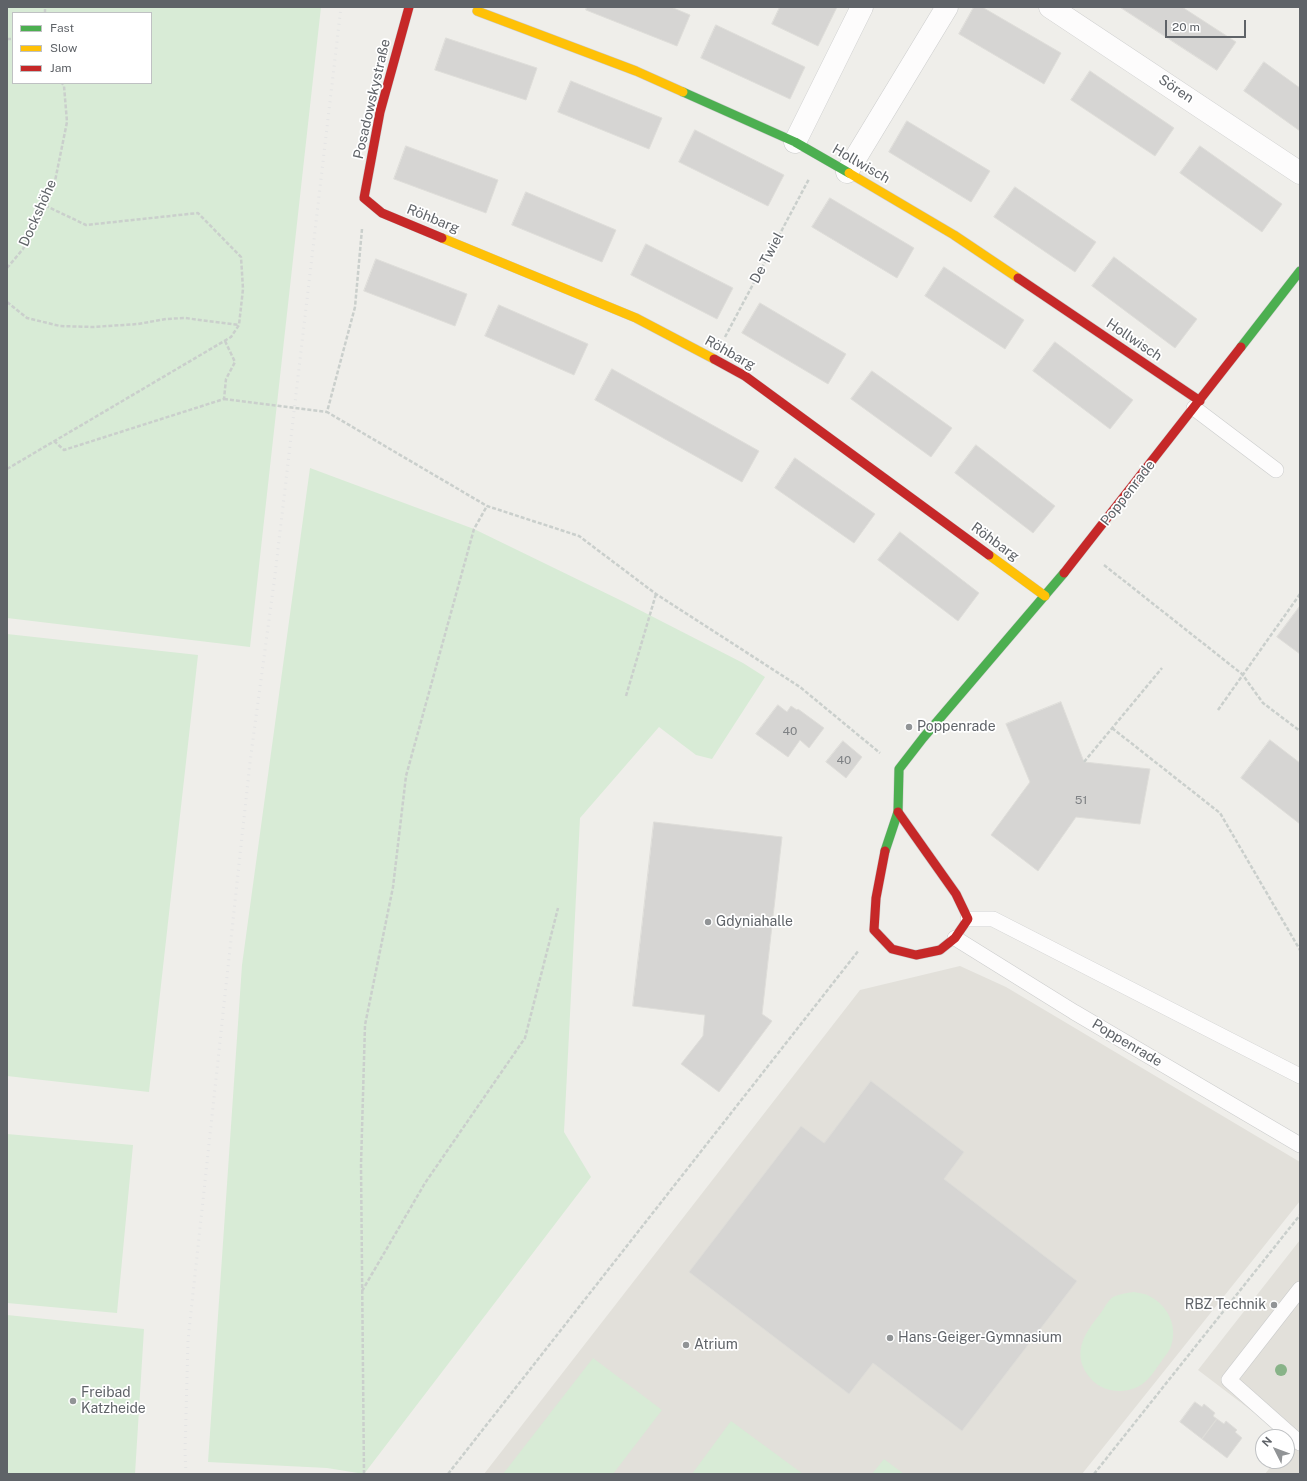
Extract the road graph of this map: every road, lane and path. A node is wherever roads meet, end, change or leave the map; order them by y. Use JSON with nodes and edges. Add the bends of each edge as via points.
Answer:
{"nodes":[{"id":1,"x":409,"y":7,"type":"edge"},
{"id":2,"x":862,"y":7,"type":"edge"},
{"id":3,"x":948,"y":7,"type":"edge"},
{"id":4,"x":1050,"y":7,"type":"edge"},
{"id":5,"x":478,"y":11,"type":"dead end"},
{"id":6,"x":63,"y":84,"type":"edge"},
{"id":7,"x":795,"y":142,"type":"junction"},
{"id":8,"x":820,"y":157,"type":"junction"},
{"id":9,"x":847,"y":172,"type":"junction"},
{"id":10,"x":1300,"y":173,"type":"edge"},
{"id":11,"x":364,"y":198,"type":"junction"},
{"id":12,"x":44,"y":205,"type":"junction"},
{"id":13,"x":7,"y":268,"type":"edge"},
{"id":14,"x":1300,"y":271,"type":"edge"},
{"id":15,"x":7,"y":302,"type":"edge"},
{"id":16,"x":239,"y":325,"type":"junction"},
{"id":17,"x":224,"y":341,"type":"junction"},
{"id":18,"x":713,"y":359,"type":"junction"},
{"id":19,"x":224,"y":399,"type":"junction"},
{"id":20,"x":1197,"y":404,"type":"junction"},
{"id":21,"x":327,"y":412,"type":"junction"},
{"id":22,"x":54,"y":441,"type":"junction"},
{"id":23,"x":7,"y":469,"type":"edge"},
{"id":24,"x":1276,"y":470,"type":"dead end"},
{"id":25,"x":487,"y":506,"type":"junction"},
{"id":26,"x":1084,"y":550,"type":"junction"},
{"id":27,"x":656,"y":594,"type":"junction"},
{"id":28,"x":1300,"y":594,"type":"edge"},
{"id":29,"x":1045,"y":596,"type":"junction"},
{"id":30,"x":1162,"y":668,"type":"dead end"},
{"id":31,"x":1242,"y":674,"type":"junction"},
{"id":32,"x":626,"y":696,"type":"dead end"},
{"id":33,"x":1218,"y":710,"type":"dead end"},
{"id":34,"x":1112,"y":728,"type":"junction"},
{"id":35,"x":1300,"y":731,"type":"edge"},
{"id":36,"x":1084,"y":762,"type":"dead end"},
{"id":37,"x":899,"y":769,"type":"junction"},
{"id":38,"x":898,"y":812,"type":"junction"},
{"id":39,"x":558,"y":908,"type":"dead end"},
{"id":40,"x":968,"y":920,"type":"junction"},
{"id":41,"x":874,"y":930,"type":"junction"},
{"id":42,"x":955,"y":938,"type":"junction"},
{"id":43,"x":1300,"y":950,"type":"edge"},
{"id":44,"x":1300,"y":1076,"type":"edge"},
{"id":45,"x":1300,"y":1145,"type":"edge"},
{"id":46,"x":1300,"y":1215,"type":"edge"},
{"id":47,"x":1300,"y":1289,"type":"edge"},
{"id":48,"x":362,"y":1291,"type":"junction"},
{"id":49,"x":1300,"y":1443,"type":"edge"},
{"id":50,"x":364,"y":1474,"type":"edge"},
{"id":51,"x":448,"y":1474,"type":"edge"},
{"id":52,"x":1094,"y":1474,"type":"edge"}],
"edges":[{"from":1,"to":11,"type":"street","name":"Posadowskystraße","via":[[380,112]]},
{"from":2,"to":7,"type":"street"},
{"from":3,"to":9,"type":"street"},
{"from":4,"to":10,"type":"street","name":"Sören"},
{"from":5,"to":7,"type":"street","name":"Hollwisch","via":[[636,71]]},
{"from":6,"to":12,"type":"path","name":"Dockshöhe","via":[[66,122],[54,186]]},
{"from":7,"to":8,"type":"street","name":"Hollwisch"},
{"from":8,"to":9,"type":"street","name":"Hollwisch"},
{"from":8,"to":18,"type":"path","name":"De Twiel"},
{"from":9,"to":20,"type":"street","name":"Hollwisch","via":[[954,235]]},
{"from":11,"to":18,"type":"street","name":"Röhbarg","via":[[382,213],[636,318]]},
{"from":11,"to":21,"type":"path","via":[[355,307]]},
{"from":12,"to":13,"type":"path","name":"Dockshöhe","via":[[23,249]]},
{"from":12,"to":16,"type":"path","via":[[86,225],[198,213],[241,257],[243,289]]},
{"from":14,"to":20,"type":"street","name":"Poppenrade"},
{"from":15,"to":16,"type":"path","via":[[28,318],[60,326],[93,327],[185,318]]},
{"from":16,"to":17,"type":"path","via":[[231,337]]},
{"from":17,"to":19,"type":"path","via":[[235,362],[226,379]]},
{"from":17,"to":22,"type":"path"},
{"from":18,"to":29,"type":"street","name":"Röhbarg","via":[[745,376]]},
{"from":19,"to":21,"type":"path","bridge":true},
{"from":19,"to":22,"type":"path","via":[[64,450]]},
{"from":20,"to":24,"type":"lane"},
{"from":20,"to":26,"type":"street","name":"Poppenrade"},
{"from":21,"to":25,"type":"path"},
{"from":22,"to":23,"type":"path"},
{"from":25,"to":27,"type":"path","via":[[579,536]]},
{"from":25,"to":48,"type":"path","via":[[474,529],[406,776],[393,887],[365,1025],[361,1166]]},
{"from":26,"to":29,"type":"street","name":"Poppenrade"},
{"from":26,"to":31,"type":"path"},
{"from":27,"to":32,"type":"path"},
{"from":27,"to":37,"type":"path","via":[[800,687]]},
{"from":28,"to":31,"type":"path"},
{"from":29,"to":37,"type":"street","name":"Poppenrade"},
{"from":30,"to":34,"type":"path"},
{"from":31,"to":33,"type":"path"},
{"from":31,"to":35,"type":"path","via":[[1263,703]]},
{"from":34,"to":36,"type":"path"},
{"from":34,"to":43,"type":"path","via":[[1220,812]]},
{"from":37,"to":38,"type":"street"},
{"from":38,"to":40,"type":"street","via":[[956,894]]},
{"from":38,"to":41,"type":"street","via":[[882,859]]},
{"from":39,"to":48,"type":"path","via":[[525,1038],[425,1183]]},
{"from":40,"to":42,"type":"street"},
{"from":40,"to":44,"type":"lane","via":[[993,919]]},
{"from":41,"to":42,"type":"street","via":[[892,949],[916,955],[940,950]]},
{"from":41,"to":51,"type":"path"},
{"from":42,"to":45,"type":"lane","name":"Poppenrade","via":[[1074,1012]]},
{"from":46,"to":52,"type":"path"},
{"from":47,"to":49,"type":"lane","via":[[1229,1380]]},
{"from":48,"to":50,"type":"path"}]}
